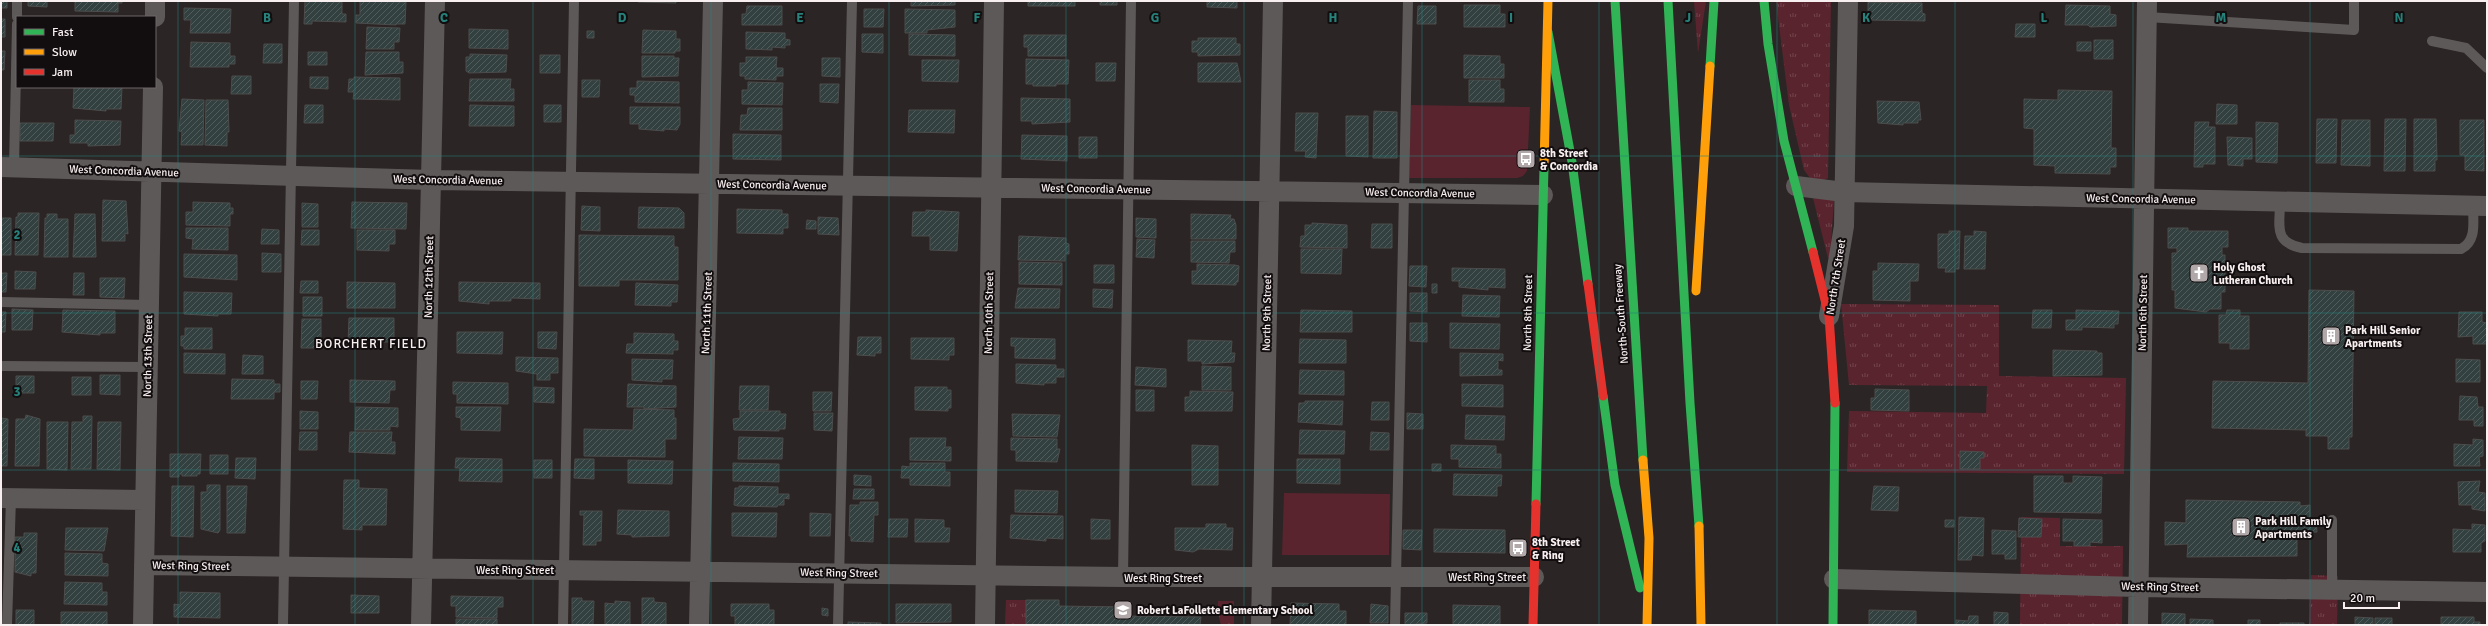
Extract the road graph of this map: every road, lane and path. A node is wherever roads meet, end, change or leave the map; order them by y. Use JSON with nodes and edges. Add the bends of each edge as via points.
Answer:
{"nodes":[{"id":1,"x":18,"y":1,"type":"edge"},
{"id":2,"x":155,"y":1,"type":"edge"},
{"id":3,"x":294,"y":1,"type":"edge"},
{"id":4,"x":435,"y":1,"type":"edge"},
{"id":5,"x":574,"y":1,"type":"edge"},
{"id":6,"x":713,"y":1,"type":"edge"},
{"id":7,"x":852,"y":1,"type":"edge"},
{"id":8,"x":994,"y":1,"type":"edge"},
{"id":9,"x":1131,"y":1,"type":"edge"},
{"id":10,"x":1273,"y":1,"type":"edge"},
{"id":11,"x":1408,"y":1,"type":"edge"},
{"id":12,"x":1548,"y":1,"type":"edge"},
{"id":13,"x":1615,"y":1,"type":"edge"},
{"id":14,"x":1668,"y":1,"type":"edge"},
{"id":15,"x":1714,"y":1,"type":"edge"},
{"id":16,"x":1764,"y":1,"type":"edge"},
{"id":17,"x":1848,"y":1,"type":"edge"},
{"id":18,"x":2354,"y":1,"type":"edge"},
{"id":19,"x":2147,"y":9,"type":"edge"},
{"id":20,"x":17,"y":16,"type":"edge"},
{"id":21,"x":155,"y":16,"type":"edge"},
{"id":22,"x":1548,"y":32,"type":"junction"},
{"id":23,"x":16,"y":38,"type":"edge"},
{"id":24,"x":2432,"y":41,"type":"dead end"},
{"id":25,"x":2487,"y":68,"type":"edge"},
{"id":26,"x":153,"y":88,"type":"edge"},
{"id":27,"x":7,"y":167,"type":"edge"},
{"id":28,"x":152,"y":172,"type":"junction"},
{"id":29,"x":291,"y":176,"type":"junction"},
{"id":30,"x":432,"y":180,"type":"junction"},
{"id":31,"x":572,"y":182,"type":"junction"},
{"id":32,"x":711,"y":184,"type":"junction"},
{"id":33,"x":849,"y":186,"type":"junction"},
{"id":34,"x":1796,"y":186,"type":"junction"},
{"id":35,"x":991,"y":187,"type":"junction"},
{"id":36,"x":1128,"y":189,"type":"junction"},
{"id":37,"x":1270,"y":191,"type":"junction"},
{"id":38,"x":1844,"y":192,"type":"junction"},
{"id":39,"x":1404,"y":193,"type":"junction"},
{"id":40,"x":1543,"y":195,"type":"junction"},
{"id":41,"x":2144,"y":199,"type":"junction"},
{"id":42,"x":2280,"y":202,"type":"junction"},
{"id":43,"x":2480,"y":206,"type":"edge"},
{"id":44,"x":1696,"y":300,"type":"dead end"},
{"id":45,"x":1,"y":302,"type":"edge"},
{"id":46,"x":149,"y":305,"type":"junction"},
{"id":47,"x":1695,"y":316,"type":"dead end"},
{"id":48,"x":1829,"y":316,"type":"junction"},
{"id":49,"x":1,"y":366,"type":"edge"},
{"id":50,"x":148,"y":367,"type":"junction"},
{"id":51,"x":1690,"y":402,"type":"junction"},
{"id":52,"x":6,"y":498,"type":"edge"},
{"id":53,"x":144,"y":500,"type":"junction"},
{"id":54,"x":2332,"y":520,"type":"dead end"},
{"id":55,"x":144,"y":565,"type":"junction"},
{"id":56,"x":284,"y":568,"type":"junction"},
{"id":57,"x":423,"y":569,"type":"junction"},
{"id":58,"x":565,"y":571,"type":"junction"},
{"id":59,"x":700,"y":572,"type":"junction"},
{"id":60,"x":839,"y":573,"type":"junction"},
{"id":61,"x":986,"y":575,"type":"junction"},
{"id":62,"x":1123,"y":577,"type":"junction"},
{"id":63,"x":1396,"y":577,"type":"junction"},
{"id":64,"x":1534,"y":577,"type":"junction"},
{"id":65,"x":1261,"y":578,"type":"junction"},
{"id":66,"x":1834,"y":579,"type":"junction"},
{"id":67,"x":2138,"y":587,"type":"junction"},
{"id":68,"x":2332,"y":589,"type":"junction"},
{"id":69,"x":2487,"y":592,"type":"edge"},
{"id":70,"x":1647,"y":615,"type":"junction"},
{"id":71,"x":7,"y":625,"type":"edge"},
{"id":72,"x":143,"y":625,"type":"edge"},
{"id":73,"x":283,"y":625,"type":"edge"},
{"id":74,"x":421,"y":625,"type":"edge"},
{"id":75,"x":563,"y":625,"type":"edge"},
{"id":76,"x":699,"y":625,"type":"edge"},
{"id":77,"x":838,"y":625,"type":"edge"},
{"id":78,"x":985,"y":625,"type":"edge"},
{"id":79,"x":1260,"y":625,"type":"edge"},
{"id":80,"x":1395,"y":625,"type":"edge"},
{"id":81,"x":1533,"y":625,"type":"edge"},
{"id":82,"x":1647,"y":625,"type":"edge"},
{"id":83,"x":1701,"y":625,"type":"edge"},
{"id":84,"x":1833,"y":625,"type":"edge"},
{"id":85,"x":2138,"y":625,"type":"edge"}],
"edges":[{"from":1,"to":20,"type":"lane"},
{"from":2,"to":21,"type":"street"},
{"from":3,"to":29,"type":"lane"},
{"from":4,"to":30,"type":"street","name":"North 12th Street"},
{"from":5,"to":31,"type":"lane"},
{"from":6,"to":32,"type":"street","name":"North 11th Street"},
{"from":7,"to":33,"type":"lane"},
{"from":8,"to":35,"type":"street","name":"North 10th Street"},
{"from":9,"to":36,"type":"lane"},
{"from":10,"to":37,"type":"street","name":"North 9th Street"},
{"from":11,"to":39,"type":"lane"},
{"from":12,"to":22,"type":"main road","name":"North 8th Street"},
{"from":13,"to":70,"type":"main road","name":"North-South Freeway","via":[[1632,304],[1649,538]]},
{"from":14,"to":51,"type":"main road"},
{"from":15,"to":44,"type":"main road"},
{"from":16,"to":34,"type":"main road","via":[[1775,93]]},
{"from":17,"to":38,"type":"street","name":"North 7th Street"},
{"from":18,"to":19,"type":"lane","via":[[2354,30]]},
{"from":19,"to":41,"type":"street","name":"North 6th Street"},
{"from":22,"to":40,"type":"main road","name":"North 8th Street"},
{"from":22,"to":70,"type":"main road","via":[[1575,177],[1615,485]]},
{"from":23,"to":27,"type":"lane"},
{"from":24,"to":25,"type":"lane","via":[[2466,48]]},
{"from":26,"to":28,"type":"street","name":"North 13th Street"},
{"from":27,"to":28,"type":"street","name":"West Concordia Avenue"},
{"from":28,"to":29,"type":"street","name":"West Concordia Avenue"},
{"from":28,"to":46,"type":"street","name":"North 13th Street"},
{"from":29,"to":30,"type":"street","name":"West Concordia Avenue"},
{"from":29,"to":56,"type":"lane"},
{"from":30,"to":31,"type":"street","name":"West Concordia Avenue"},
{"from":30,"to":57,"type":"street","name":"North 12th Street"},
{"from":31,"to":32,"type":"street","name":"West Concordia Avenue"},
{"from":31,"to":58,"type":"lane"},
{"from":32,"to":33,"type":"street","name":"West Concordia Avenue"},
{"from":32,"to":59,"type":"street","name":"North 11th Street"},
{"from":33,"to":35,"type":"street","name":"West Concordia Avenue"},
{"from":33,"to":60,"type":"lane"},
{"from":34,"to":38,"type":"street","name":"West Concordia Avenue"},
{"from":34,"to":48,"type":"main road"},
{"from":35,"to":36,"type":"street","name":"West Concordia Avenue"},
{"from":35,"to":61,"type":"street","name":"North 10th Street"},
{"from":36,"to":37,"type":"street","name":"West Concordia Avenue"},
{"from":36,"to":62,"type":"lane"},
{"from":37,"to":39,"type":"street","name":"West Concordia Avenue"},
{"from":37,"to":65,"type":"street","name":"North 9th Street"},
{"from":38,"to":41,"type":"street","name":"West Concordia Avenue"},
{"from":38,"to":48,"type":"street","name":"North 7th Street","via":[[1840,258]]},
{"from":39,"to":40,"type":"street","name":"West Concordia Avenue"},
{"from":39,"to":63,"type":"lane"},
{"from":40,"to":64,"type":"main road","name":"North 8th Street"},
{"from":41,"to":42,"type":"street","name":"West Concordia Avenue"},
{"from":41,"to":67,"type":"street","name":"North 6th Street"},
{"from":42,"to":43,"type":"street","name":"West Concordia Avenue"},
{"from":42,"to":43,"type":"lane","via":[[2280,235],[2292,246],[2310,248],[2461,249],[2472,239]]},
{"from":45,"to":46,"type":"lane"},
{"from":46,"to":50,"type":"street","name":"North 13th Street"},
{"from":47,"to":51,"type":"main road"},
{"from":48,"to":66,"type":"main road","name":"North 7th Street","via":[[1836,415]]},
{"from":49,"to":50,"type":"lane"},
{"from":50,"to":53,"type":"street","name":"North 13th Street"},
{"from":51,"to":83,"type":"main road","via":[[1700,537]]},
{"from":52,"to":53,"type":"street"},
{"from":52,"to":71,"type":"lane"},
{"from":53,"to":55,"type":"street","name":"North 13th Street"},
{"from":54,"to":68,"type":"lane"},
{"from":55,"to":56,"type":"street","name":"West Ring Street"},
{"from":55,"to":72,"type":"street","name":"North 13th Street"},
{"from":56,"to":57,"type":"street","name":"West Ring Street"},
{"from":56,"to":73,"type":"lane"},
{"from":57,"to":58,"type":"street","name":"West Ring Street"},
{"from":57,"to":74,"type":"street","name":"North 12th Street"},
{"from":58,"to":59,"type":"street","name":"West Ring Street"},
{"from":58,"to":75,"type":"lane"},
{"from":59,"to":60,"type":"street","name":"West Ring Street"},
{"from":59,"to":76,"type":"street","name":"North 11th Street"},
{"from":60,"to":61,"type":"street","name":"West Ring Street"},
{"from":60,"to":77,"type":"lane"},
{"from":61,"to":62,"type":"street","name":"West Ring Street"},
{"from":61,"to":78,"type":"street","name":"North 10th Street"},
{"from":62,"to":65,"type":"street","name":"West Ring Street"},
{"from":63,"to":64,"type":"street","name":"West Ring Street"},
{"from":63,"to":65,"type":"street","name":"West Ring Street"},
{"from":63,"to":80,"type":"lane"},
{"from":64,"to":81,"type":"main road","name":"North 8th Street"},
{"from":65,"to":79,"type":"street","name":"North 9th Street"},
{"from":66,"to":67,"type":"street","name":"West Ring Street"},
{"from":66,"to":84,"type":"main road","name":"North 7th Street"},
{"from":67,"to":68,"type":"street","name":"West Ring Street"},
{"from":67,"to":85,"type":"street","name":"North 6th Street"},
{"from":68,"to":69,"type":"street","name":"West Ring Street"},
{"from":70,"to":82,"type":"main road","name":"North-South Freeway"}]}
